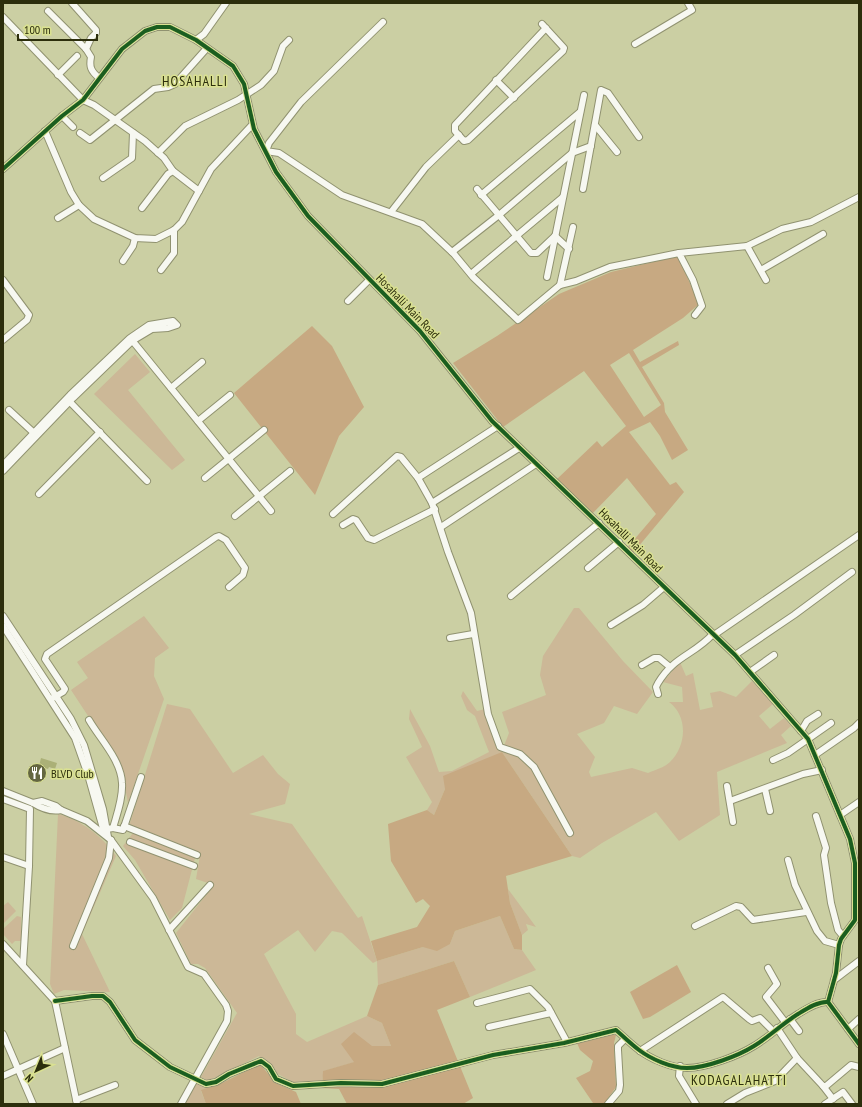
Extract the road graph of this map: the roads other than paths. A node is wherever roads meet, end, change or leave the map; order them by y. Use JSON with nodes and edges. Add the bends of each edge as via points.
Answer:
{"nodes":[{"id":1,"x":72,"y":3,"type":"edge"},
{"id":2,"x":226,"y":3,"type":"edge"},
{"id":3,"x":688,"y":3,"type":"edge"},
{"id":4,"x":48,"y":11,"type":"dead end"},
{"id":5,"x":3,"y":17,"type":"edge"},
{"id":6,"x":383,"y":22,"type":"dead end"},
{"id":7,"x":196,"y":40,"type":"junction"},
{"id":8,"x":289,"y":40,"type":"dead end"},
{"id":9,"x":635,"y":44,"type":"dead end"},
{"id":10,"x":207,"y":48,"type":"junction"},
{"id":11,"x":86,"y":49,"type":"junction"},
{"id":12,"x":77,"y":56,"type":"dead end"},
{"id":13,"x":58,"y":75,"type":"junction"},
{"id":14,"x":99,"y":78,"type":"junction"},
{"id":15,"x":496,"y":80,"type":"junction"},
{"id":16,"x":246,"y":95,"type":"junction"},
{"id":17,"x":584,"y":95,"type":"dead end"},
{"id":18,"x":514,"y":98,"type":"junction"},
{"id":19,"x":83,"y":100,"type":"junction"},
{"id":20,"x":580,"y":112,"type":"junction"},
{"id":21,"x":62,"y":116,"type":"junction"},
{"id":22,"x":115,"y":120,"type":"junction"},
{"id":23,"x":252,"y":124,"type":"junction"},
{"id":24,"x":595,"y":125,"type":"junction"},
{"id":25,"x":73,"y":127,"type":"dead end"},
{"id":26,"x":45,"y":131,"type":"junction"},
{"id":27,"x":80,"y":133,"type":"dead end"},
{"id":28,"x":133,"y":133,"type":"junction"},
{"id":29,"x":459,"y":135,"type":"junction"},
{"id":30,"x":639,"y":137,"type":"dead end"},
{"id":31,"x":591,"y":146,"type":"junction"},
{"id":32,"x":266,"y":151,"type":"junction"},
{"id":33,"x":617,"y":152,"type":"dead end"},
{"id":34,"x":158,"y":153,"type":"junction"},
{"id":35,"x":572,"y":153,"type":"junction"},
{"id":36,"x":3,"y":169,"type":"edge"},
{"id":37,"x":173,"y":171,"type":"junction"},
{"id":38,"x":103,"y":178,"type":"dead end"},
{"id":39,"x":477,"y":189,"type":"dead end"},
{"id":40,"x":583,"y":189,"type":"dead end"},
{"id":41,"x":199,"y":191,"type":"junction"},
{"id":42,"x":481,"y":195,"type":"junction"},
{"id":43,"x":563,"y":197,"type":"junction"},
{"id":44,"x":859,"y":197,"type":"edge"},
{"id":45,"x":79,"y":205,"type":"junction"},
{"id":46,"x":142,"y":208,"type":"dead end"},
{"id":47,"x":391,"y":212,"type":"junction"},
{"id":48,"x":499,"y":215,"type":"junction"},
{"id":49,"x":58,"y":218,"type":"dead end"},
{"id":50,"x":573,"y":226,"type":"dead end"},
{"id":51,"x":174,"y":230,"type":"junction"},
{"id":52,"x":823,"y":234,"type":"dead end"},
{"id":53,"x":516,"y":236,"type":"junction"},
{"id":54,"x":555,"y":236,"type":"junction"},
{"id":55,"x":135,"y":238,"type":"junction"},
{"id":56,"x":747,"y":246,"type":"junction"},
{"id":57,"x":569,"y":249,"type":"junction"},
{"id":58,"x":452,"y":252,"type":"junction"},
{"id":59,"x":679,"y":253,"type":"junction"},
{"id":60,"x":123,"y":261,"type":"dead end"},
{"id":61,"x":161,"y":270,"type":"dead end"},
{"id":62,"x":761,"y":270,"type":"junction"},
{"id":63,"x":470,"y":274,"type":"junction"},
{"id":64,"x":547,"y":277,"type":"dead end"},
{"id":65,"x":3,"y":280,"type":"edge"},
{"id":66,"x":369,"y":280,"type":"junction"},
{"id":67,"x":766,"y":280,"type":"dead end"},
{"id":68,"x":560,"y":285,"type":"junction"},
{"id":69,"x":348,"y":300,"type":"dead end"},
{"id":70,"x":694,"y":315,"type":"dead end"},
{"id":71,"x":175,"y":323,"type":"dead end"},
{"id":72,"x":3,"y":340,"type":"edge"},
{"id":73,"x":131,"y":340,"type":"junction"},
{"id":74,"x":202,"y":362,"type":"dead end"},
{"id":75,"x":171,"y":388,"type":"junction"},
{"id":76,"x":230,"y":395,"type":"dead end"},
{"id":77,"x":70,"y":402,"type":"junction"},
{"id":78,"x":9,"y":410,"type":"dead end"},
{"id":79,"x":198,"y":421,"type":"junction"},
{"id":80,"x":498,"y":426,"type":"junction"},
{"id":81,"x":264,"y":430,"type":"dead end"},
{"id":82,"x":100,"y":432,"type":"junction"},
{"id":83,"x":34,"y":433,"type":"junction"},
{"id":84,"x":519,"y":448,"type":"junction"},
{"id":85,"x":229,"y":459,"type":"junction"},
{"id":86,"x":4,"y":461,"type":"edge"},
{"id":87,"x":536,"y":464,"type":"junction"},
{"id":88,"x":3,"y":471,"type":"edge"},
{"id":89,"x":290,"y":471,"type":"dead end"},
{"id":90,"x":205,"y":478,"type":"dead end"},
{"id":91,"x":418,"y":478,"type":"junction"},
{"id":92,"x":147,"y":480,"type":"dead end"},
{"id":93,"x":39,"y":494,"type":"dead end"},
{"id":94,"x":259,"y":496,"type":"junction"},
{"id":95,"x":433,"y":506,"type":"junction"},
{"id":96,"x":271,"y":511,"type":"dead end"},
{"id":97,"x":333,"y":514,"type":"dead end"},
{"id":98,"x":235,"y":516,"type":"dead end"},
{"id":99,"x":599,"y":523,"type":"junction"},
{"id":100,"x":343,"y":525,"type":"dead end"},
{"id":101,"x":441,"y":527,"type":"junction"},
{"id":102,"x":859,"y":535,"type":"edge"},
{"id":103,"x":619,"y":542,"type":"junction"},
{"id":104,"x":588,"y":568,"type":"dead end"},
{"id":105,"x":852,"y":572,"type":"dead end"},
{"id":106,"x":229,"y":587,"type":"dead end"},
{"id":107,"x":664,"y":587,"type":"junction"},
{"id":108,"x":511,"y":596,"type":"dead end"},
{"id":109,"x":3,"y":616,"type":"edge"},
{"id":110,"x":611,"y":625,"type":"dead end"},
{"id":111,"x":3,"y":626,"type":"edge"},
{"id":112,"x":473,"y":634,"type":"junction"},
{"id":113,"x":714,"y":634,"type":"junction"},
{"id":114,"x":450,"y":638,"type":"dead end"},
{"id":115,"x":735,"y":655,"type":"junction"},
{"id":116,"x":774,"y":655,"type":"dead end"},
{"id":117,"x":642,"y":665,"type":"dead end"},
{"id":118,"x":670,"y":667,"type":"junction"},
{"id":119,"x":750,"y":672,"type":"junction"},
{"id":120,"x":658,"y":694,"type":"dead end"},
{"id":121,"x":53,"y":698,"type":"junction"},
{"id":122,"x":818,"y":714,"type":"dead end"},
{"id":123,"x":89,"y":720,"type":"dead end"},
{"id":124,"x":831,"y":723,"type":"dead end"},
{"id":125,"x":859,"y":723,"type":"edge"},
{"id":126,"x":801,"y":731,"type":"junction"},
{"id":127,"x":808,"y":739,"type":"junction"},
{"id":128,"x":815,"y":755,"type":"junction"},
{"id":129,"x":773,"y":760,"type":"dead end"},
{"id":130,"x":822,"y":770,"type":"junction"},
{"id":131,"x":141,"y":778,"type":"dead end"},
{"id":132,"x":727,"y":786,"type":"dead end"},
{"id":133,"x":765,"y":789,"type":"junction"},
{"id":134,"x":3,"y":791,"type":"edge"},
{"id":135,"x":3,"y":799,"type":"edge"},
{"id":136,"x":730,"y":800,"type":"junction"},
{"id":137,"x":859,"y":802,"type":"edge"},
{"id":138,"x":770,"y":810,"type":"dead end"},
{"id":139,"x":840,"y":815,"type":"junction"},
{"id":140,"x":816,"y":816,"type":"dead end"},
{"id":141,"x":733,"y":822,"type":"dead end"},
{"id":142,"x":124,"y":826,"type":"junction"},
{"id":143,"x":109,"y":833,"type":"junction"},
{"id":144,"x":570,"y":833,"type":"dead end"},
{"id":145,"x":130,"y":842,"type":"dead end"},
{"id":146,"x":197,"y":854,"type":"dead end"},
{"id":147,"x":856,"y":856,"type":"edge"},
{"id":148,"x":3,"y":857,"type":"edge"},
{"id":149,"x":788,"y":860,"type":"dead end"},
{"id":150,"x":29,"y":866,"type":"junction"},
{"id":151,"x":194,"y":866,"type":"dead end"},
{"id":152,"x":857,"y":881,"type":"edge"},
{"id":153,"x":210,"y":885,"type":"dead end"},
{"id":154,"x":806,"y":912,"type":"junction"},
{"id":155,"x":695,"y":926,"type":"dead end"},
{"id":156,"x":169,"y":930,"type":"junction"},
{"id":157,"x":843,"y":936,"type":"junction"},
{"id":158,"x":3,"y":944,"type":"edge"},
{"id":159,"x":839,"y":945,"type":"junction"},
{"id":160,"x":72,"y":946,"type":"dead end"},
{"id":161,"x":859,"y":961,"type":"edge"},
{"id":162,"x":23,"y":965,"type":"junction"},
{"id":163,"x":768,"y":968,"type":"dead end"},
{"id":164,"x":834,"y":980,"type":"junction"},
{"id":165,"x":55,"y":1001,"type":"junction"},
{"id":166,"x":828,"y":1002,"type":"junction"},
{"id":167,"x":477,"y":1003,"type":"dead end"},
{"id":168,"x":551,"y":1012,"type":"junction"},
{"id":169,"x":859,"y":1019,"type":"edge"},
{"id":170,"x":787,"y":1020,"type":"junction"},
{"id":171,"x":489,"y":1027,"type":"dead end"},
{"id":172,"x":848,"y":1029,"type":"junction"},
{"id":173,"x":775,"y":1030,"type":"junction"},
{"id":174,"x":799,"y":1031,"type":"dead end"},
{"id":175,"x":3,"y":1035,"type":"edge"},
{"id":176,"x":625,"y":1039,"type":"junction"},
{"id":177,"x":567,"y":1042,"type":"junction"},
{"id":178,"x":859,"y":1044,"type":"edge"},
{"id":179,"x":65,"y":1048,"type":"junction"},
{"id":180,"x":640,"y":1051,"type":"junction"},
{"id":181,"x":797,"y":1058,"type":"junction"},
{"id":182,"x":680,"y":1066,"type":"junction"},
{"id":183,"x":859,"y":1067,"type":"edge"},
{"id":184,"x":18,"y":1069,"type":"junction"},
{"id":185,"x":3,"y":1076,"type":"edge"},
{"id":186,"x":195,"y":1079,"type":"junction"},
{"id":187,"x":115,"y":1086,"type":"dead end"},
{"id":188,"x":823,"y":1086,"type":"junction"},
{"id":189,"x":833,"y":1099,"type":"junction"},
{"id":190,"x":77,"y":1102,"type":"edge"},
{"id":191,"x":33,"y":1104,"type":"edge"},
{"id":192,"x":181,"y":1104,"type":"edge"},
{"id":193,"x":608,"y":1104,"type":"edge"},
{"id":194,"x":696,"y":1104,"type":"edge"},
{"id":195,"x":727,"y":1104,"type":"edge"},
{"id":196,"x":825,"y":1104,"type":"edge"},
{"id":197,"x":852,"y":1104,"type":"edge"}],
"edges":[{"from":1,"to":11,"type":"street","via":[[96,30]]},
{"from":2,"to":7,"type":"street","via":[[204,34]]},
{"from":3,"to":9,"type":"street","via":[[692,10]]},
{"from":4,"to":11,"type":"street"},
{"from":5,"to":13,"type":"street"},
{"from":6,"to":32,"type":"street","via":[[301,102],[269,143]]},
{"from":7,"to":10,"type":"street","name":"Hosahalli Main Road"},
{"from":7,"to":14,"type":"street","name":"Hosahalli Main Road","via":[[170,27],[145,31],[122,49]]},
{"from":8,"to":16,"type":"street","via":[[274,72]]},
{"from":10,"to":16,"type":"street","name":"Hosahalli Main Road","via":[[233,66],[244,84]]},
{"from":10,"to":22,"type":"street","via":[[175,84],[154,89]]},
{"from":11,"to":14,"type":"street","via":[[92,72]]},
{"from":12,"to":13,"type":"street"},
{"from":13,"to":19,"type":"street"},
{"from":14,"to":19,"type":"street","name":"Hosahalli Main Road"},
{"from":15,"to":18,"type":"street"},
{"from":15,"to":18,"type":"street","via":[[544,26],[564,48],[561,54]]},
{"from":15,"to":29,"type":"street","via":[[455,125],[454,131]]},
{"from":16,"to":23,"type":"street","name":"Hosahalli Main Road"},
{"from":16,"to":34,"type":"street","via":[[185,126]]},
{"from":17,"to":20,"type":"street"},
{"from":18,"to":29,"type":"street","via":[[468,140],[464,141]]},
{"from":19,"to":21,"type":"street","name":"Hosahalli Main Road"},
{"from":19,"to":22,"type":"street"},
{"from":20,"to":35,"type":"street"},
{"from":20,"to":42,"type":"street"},
{"from":21,"to":25,"type":"street"},
{"from":21,"to":26,"type":"street","name":"Hosahalli Main Road"},
{"from":22,"to":27,"type":"street","via":[[90,140]]},
{"from":22,"to":28,"type":"street"},
{"from":23,"to":32,"type":"street","name":"Hosahalli Main Road"},
{"from":23,"to":41,"type":"street","via":[[211,168]]},
{"from":24,"to":30,"type":"street","via":[[601,90],[604,90]]},
{"from":24,"to":31,"type":"street"},
{"from":24,"to":33,"type":"street"},
{"from":26,"to":36,"type":"street","name":"Hosahalli Main Road"},
{"from":26,"to":45,"type":"street","via":[[70,192]]},
{"from":28,"to":34,"type":"street"},
{"from":28,"to":38,"type":"street","via":[[132,158]]},
{"from":29,"to":47,"type":"street","via":[[426,166]]},
{"from":31,"to":35,"type":"street"},
{"from":31,"to":40,"type":"street"},
{"from":32,"to":47,"type":"street","via":[[278,153],[342,195]]},
{"from":32,"to":66,"type":"street","name":"Hosahalli Main Road","via":[[276,172],[308,216]]},
{"from":34,"to":37,"type":"street"},
{"from":35,"to":43,"type":"street"},
{"from":35,"to":48,"type":"street"},
{"from":37,"to":41,"type":"street"},
{"from":37,"to":46,"type":"street"},
{"from":39,"to":42,"type":"street"},
{"from":41,"to":51,"type":"street","via":[[182,222]]},
{"from":42,"to":48,"type":"street"},
{"from":43,"to":53,"type":"street"},
{"from":43,"to":54,"type":"street"},
{"from":44,"to":56,"type":"street","via":[[811,222],[782,229]]},
{"from":45,"to":49,"type":"street"},
{"from":45,"to":55,"type":"street","via":[[94,219]]},
{"from":47,"to":58,"type":"street","via":[[422,224]]},
{"from":48,"to":53,"type":"street"},
{"from":48,"to":58,"type":"street"},
{"from":50,"to":57,"type":"street"},
{"from":51,"to":55,"type":"street","via":[[156,239]]},
{"from":51,"to":61,"type":"street","via":[[174,253]]},
{"from":52,"to":62,"type":"street"},
{"from":53,"to":54,"type":"street","via":[[534,254]]},
{"from":53,"to":63,"type":"street"},
{"from":54,"to":57,"type":"street"},
{"from":54,"to":64,"type":"street"},
{"from":55,"to":60,"type":"street"},
{"from":56,"to":59,"type":"street"},
{"from":56,"to":62,"type":"street"},
{"from":57,"to":68,"type":"street"},
{"from":58,"to":63,"type":"street"},
{"from":59,"to":68,"type":"street","via":[[610,267]]},
{"from":59,"to":70,"type":"street","via":[[693,280],[702,306]]},
{"from":62,"to":67,"type":"street"},
{"from":63,"to":68,"type":"street","via":[[518,320]]},
{"from":65,"to":72,"type":"street","via":[[29,315],[27,320]]},
{"from":66,"to":69,"type":"street"},
{"from":66,"to":80,"type":"street","name":"Hosahalli Main Road","via":[[420,331]]},
{"from":71,"to":73,"type":"street","via":[[168,328],[152,329]]},
{"from":73,"to":75,"type":"street"},
{"from":73,"to":77,"type":"street"},
{"from":73,"to":83,"type":"street","via":[[70,395]]},
{"from":74,"to":75,"type":"street"},
{"from":75,"to":79,"type":"street"},
{"from":76,"to":79,"type":"street"},
{"from":77,"to":82,"type":"street"},
{"from":77,"to":88,"type":"street"},
{"from":78,"to":83,"type":"street"},
{"from":79,"to":85,"type":"street"},
{"from":80,"to":84,"type":"street","name":"Hosahalli Main Road"},
{"from":80,"to":91,"type":"street"},
{"from":81,"to":85,"type":"street"},
{"from":82,"to":92,"type":"street"},
{"from":82,"to":93,"type":"street"},
{"from":83,"to":86,"type":"street"},
{"from":84,"to":87,"type":"street","name":"Hosahalli Main Road"},
{"from":84,"to":95,"type":"street"},
{"from":85,"to":90,"type":"street"},
{"from":85,"to":94,"type":"street"},
{"from":87,"to":99,"type":"street","name":"Hosahalli Main Road"},
{"from":87,"to":101,"type":"street"},
{"from":89,"to":94,"type":"street"},
{"from":91,"to":95,"type":"street"},
{"from":91,"to":97,"type":"street","via":[[401,457],[397,456]]},
{"from":94,"to":96,"type":"street"},
{"from":94,"to":98,"type":"street"},
{"from":95,"to":100,"type":"street","via":[[374,540],[368,538],[356,520],[353,519]]},
{"from":95,"to":101,"type":"street"},
{"from":99,"to":103,"type":"street","name":"Hosahalli Main Road"},
{"from":99,"to":108,"type":"street"},
{"from":101,"to":112,"type":"street","via":[[471,613]]},
{"from":102,"to":113,"type":"street"},
{"from":103,"to":104,"type":"street"},
{"from":103,"to":107,"type":"street","name":"Hosahalli Main Road"},
{"from":105,"to":115,"type":"street"},
{"from":106,"to":121,"type":"street","via":[[243,575],[245,568],[226,540],[219,536],[48,654],[45,659],[65,689]]},
{"from":107,"to":110,"type":"street","via":[[643,605]]},
{"from":107,"to":113,"type":"street","name":"Hosahalli Main Road"},
{"from":109,"to":121,"type":"street"},
{"from":111,"to":121,"type":"street"},
{"from":112,"to":114,"type":"street"},
{"from":112,"to":144,"type":"street","via":[[488,714],[496,740],[500,747],[520,754],[534,767]]},
{"from":113,"to":115,"type":"street","name":"Hosahalli Main Road"},
{"from":113,"to":118,"type":"street","via":[[704,644],[681,656]]},
{"from":115,"to":119,"type":"street","name":"Hosahalli Main Road"},
{"from":116,"to":119,"type":"street"},
{"from":117,"to":118,"type":"street","via":[[659,658]]},
{"from":118,"to":120,"type":"street","via":[[656,687]]},
{"from":119,"to":126,"type":"street","name":"Hosahalli Main Road"},
{"from":121,"to":143,"type":"street","via":[[75,738],[88,775],[99,821]]},
{"from":122,"to":126,"type":"street","via":[[807,722]]},
{"from":123,"to":143,"type":"street","via":[[119,769],[122,783],[119,806]]},
{"from":124,"to":127,"type":"street"},
{"from":125,"to":128,"type":"street"},
{"from":126,"to":127,"type":"street","name":"Hosahalli Main Road"},
{"from":127,"to":128,"type":"street","name":"Hosahalli Main Road"},
{"from":127,"to":129,"type":"street"},
{"from":128,"to":130,"type":"street","name":"Hosahalli Main Road"},
{"from":130,"to":133,"type":"street","via":[[803,774]]},
{"from":130,"to":139,"type":"street","name":"Hosahalli Main Road"},
{"from":131,"to":142,"type":"street"},
{"from":132,"to":136,"type":"street"},
{"from":133,"to":136,"type":"street"},
{"from":133,"to":138,"type":"street"},
{"from":134,"to":143,"type":"street","via":[[33,803],[42,801],[56,806]]},
{"from":135,"to":150,"type":"street","via":[[30,810]]},
{"from":136,"to":141,"type":"street"},
{"from":137,"to":139,"type":"street"},
{"from":139,"to":147,"type":"street","name":"Hosahalli Main Road"},
{"from":140,"to":157,"type":"street","via":[[826,848],[824,855],[831,903],[838,930]]},
{"from":142,"to":143,"type":"street","via":[[123,830]]},
{"from":142,"to":146,"type":"street"},
{"from":143,"to":156,"type":"street","via":[[153,898]]},
{"from":143,"to":160,"type":"street","via":[[109,858]]},
{"from":145,"to":151,"type":"street"},
{"from":147,"to":152,"type":"street","name":"Hosahalli Main Road"},
{"from":148,"to":150,"type":"street"},
{"from":149,"to":154,"type":"street"},
{"from":150,"to":162,"type":"street"},
{"from":152,"to":157,"type":"street","name":"Hosahalli Main Road","via":[[854,920]]},
{"from":153,"to":156,"type":"street"},
{"from":154,"to":155,"type":"street","via":[[753,920],[741,907],[736,906]]},
{"from":154,"to":159,"type":"street","via":[[821,938]]},
{"from":156,"to":186,"type":"street","via":[[188,967],[204,974],[226,1004],[228,1011],[227,1021]]},
{"from":157,"to":159,"type":"street","name":"Hosahalli Main Road"},
{"from":158,"to":162,"type":"street"},
{"from":159,"to":164,"type":"street","name":"Hosahalli Main Road"},
{"from":161,"to":164,"type":"street"},
{"from":162,"to":165,"type":"street"},
{"from":163,"to":170,"type":"street","via":[[777,984],[766,997]]},
{"from":164,"to":166,"type":"street","name":"Hosahalli Main Road"},
{"from":165,"to":179,"type":"street"},
{"from":165,"to":186,"type":"street","via":[[103,996],[110,1002],[135,1040],[170,1067]]},
{"from":166,"to":170,"type":"street","via":[[817,1004]]},
{"from":166,"to":172,"type":"street"},
{"from":167,"to":168,"type":"street","via":[[530,989]]},
{"from":168,"to":171,"type":"street"},
{"from":168,"to":177,"type":"street"},
{"from":169,"to":172,"type":"street"},
{"from":170,"to":173,"type":"street"},
{"from":170,"to":174,"type":"street"},
{"from":172,"to":178,"type":"street"},
{"from":173,"to":180,"type":"street","via":[[760,1018],[752,1021],[723,997]]},
{"from":173,"to":181,"type":"street"},
{"from":173,"to":182,"type":"street","via":[[753,1047],[722,1060],[687,1068]]},
{"from":175,"to":184,"type":"street"},
{"from":176,"to":177,"type":"street","via":[[616,1030]]},
{"from":176,"to":180,"type":"street"},
{"from":176,"to":193,"type":"street","via":[[618,1046],[619,1091]]},
{"from":177,"to":186,"type":"street","via":[[493,1055],[382,1084],[292,1086],[276,1079],[269,1067],[261,1061],[212,1084]]},
{"from":179,"to":184,"type":"street"},
{"from":179,"to":190,"type":"street"},
{"from":180,"to":182,"type":"street","via":[[661,1062]]},
{"from":181,"to":188,"type":"street"},
{"from":181,"to":195,"type":"street","via":[[775,1081]]},
{"from":182,"to":194,"type":"street","via":[[679,1076]]},
{"from":183,"to":188,"type":"street","via":[[851,1065]]},
{"from":184,"to":185,"type":"street"},
{"from":184,"to":191,"type":"street"},
{"from":186,"to":192,"type":"street"},
{"from":187,"to":190,"type":"street"},
{"from":188,"to":189,"type":"street"},
{"from":189,"to":196,"type":"street"},
{"from":189,"to":197,"type":"street","via":[[843,1092]]}]}
